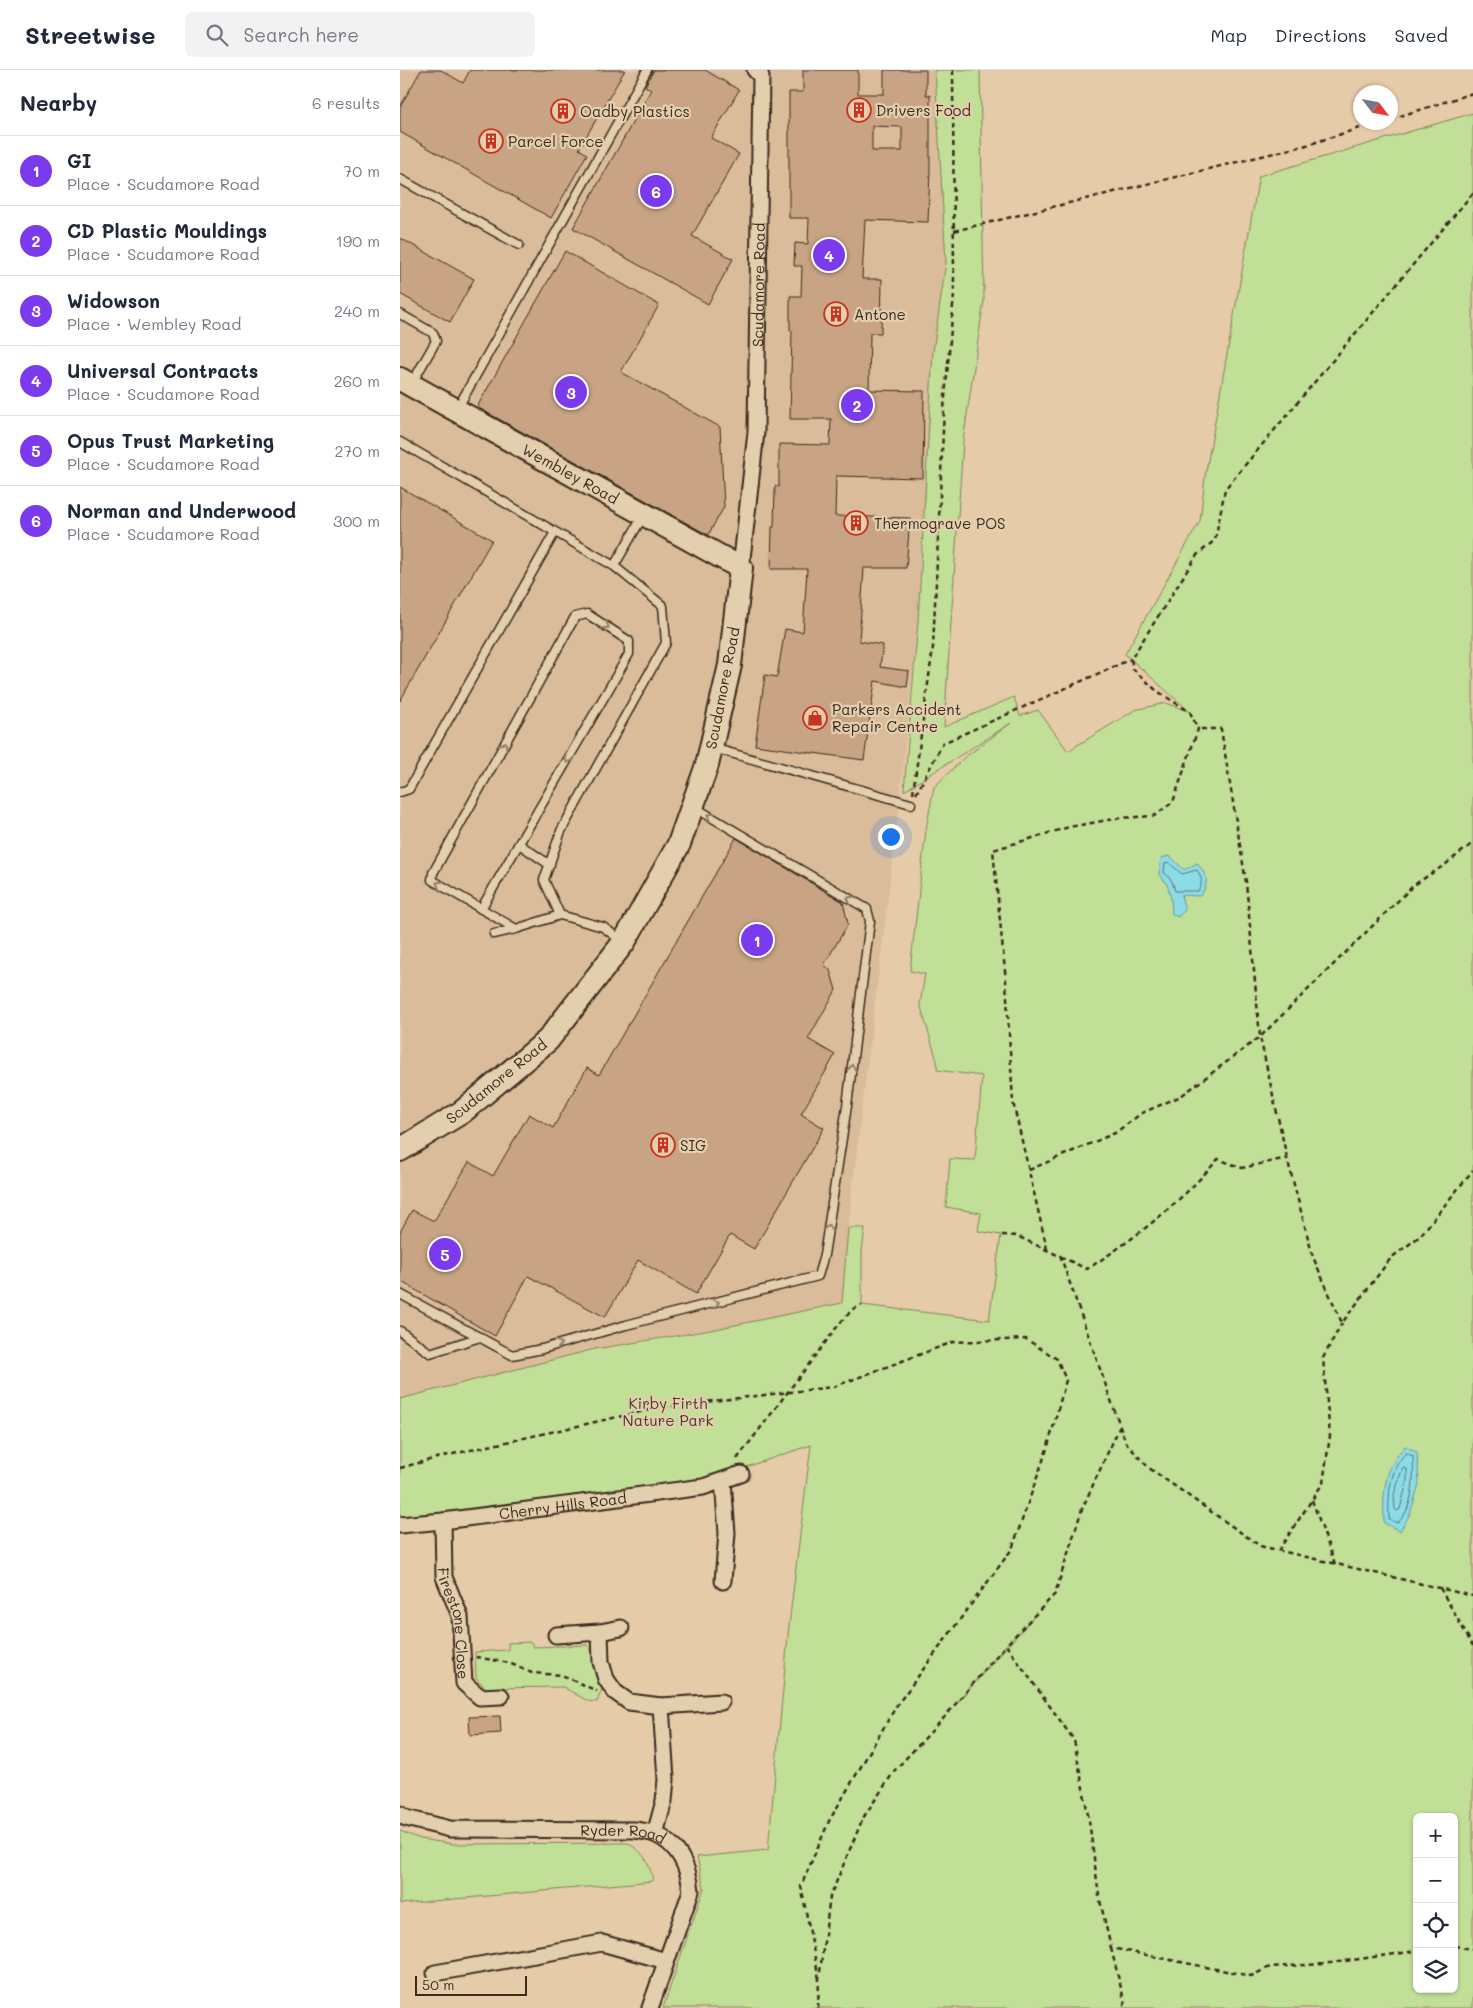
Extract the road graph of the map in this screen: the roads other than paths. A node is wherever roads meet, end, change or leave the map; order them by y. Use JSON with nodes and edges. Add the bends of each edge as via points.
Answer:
{"nodes":[{"id":1,"x":647,"y":70,"type":"edge"},
{"id":2,"x":758,"y":73,"type":"edge"},
{"id":3,"x":400,"y":179,"type":"edge"},
{"id":4,"x":519,"y":245,"type":"dead end"},
{"id":5,"x":400,"y":314,"type":"edge"},
{"id":6,"x":406,"y":382,"type":"edge"},
{"id":7,"x":456,"y":410,"type":"junction"},
{"id":8,"x":400,"y":442,"type":"edge"},
{"id":9,"x":644,"y":515,"type":"junction"},
{"id":10,"x":555,"y":532,"type":"junction"},
{"id":11,"x":614,"y":566,"type":"junction"},
{"id":12,"x":741,"y":568,"type":"junction"},
{"id":13,"x":711,"y":747,"type":"junction"},
{"id":14,"x":400,"y":792,"type":"edge"},
{"id":15,"x":911,"y":804,"type":"road end"},
{"id":16,"x":693,"y":806,"type":"junction"},
{"id":17,"x":519,"y":844,"type":"junction"},
{"id":18,"x":550,"y":865,"type":"junction"},
{"id":19,"x":481,"y":909,"type":"junction"},
{"id":20,"x":560,"y":915,"type":"junction"},
{"id":21,"x":516,"y":929,"type":"junction"},
{"id":22,"x":494,"y":934,"type":"dead end"},
{"id":23,"x":624,"y":942,"type":"junction"},
{"id":24,"x":400,"y":1150,"type":"edge"},
{"id":25,"x":400,"y":1294,"type":"edge"},
{"id":26,"x":400,"y":1332,"type":"edge"},
{"id":27,"x":480,"y":1338,"type":"junction"},
{"id":28,"x":442,"y":1521,"type":"junction"},
{"id":29,"x":400,"y":1525,"type":"edge"},
{"id":30,"x":722,"y":1581,"type":"dead end"},
{"id":31,"x":621,"y":1628,"type":"dead end"},
{"id":32,"x":600,"y":1632,"type":"junction"},
{"id":33,"x":556,"y":1635,"type":"dead end"},
{"id":34,"x":501,"y":1696,"type":"dead end"},
{"id":35,"x":721,"y":1702,"type":"dead end"},
{"id":36,"x":661,"y":1706,"type":"junction"},
{"id":37,"x":400,"y":1814,"type":"edge"},
{"id":38,"x":655,"y":1834,"type":"junction"},
{"id":39,"x":666,"y":1961,"type":"junction"},
{"id":40,"x":435,"y":1973,"type":"dead end"},
{"id":41,"x":650,"y":2008,"type":"edge"}],
"edges":[{"from":1,"to":7,"type":"lane"},
{"from":2,"to":12,"type":"street","name":"Scudamore Road","via":[[756,432]]},
{"from":3,"to":4,"type":"lane"},
{"from":5,"to":6,"type":"lane","via":[[434,333],[436,341]]},
{"from":6,"to":7,"type":"street","name":"Wembley Road"},
{"from":7,"to":9,"type":"street","name":"Wembley Road"},
{"from":8,"to":10,"type":"lane"},
{"from":9,"to":11,"type":"lane"},
{"from":9,"to":12,"type":"street","name":"Wembley Road"},
{"from":10,"to":11,"type":"lane"},
{"from":10,"to":14,"type":"lane","via":[[409,789]]},
{"from":11,"to":18,"type":"lane","via":[[663,606],[666,643],[562,831]]},
{"from":12,"to":13,"type":"street","name":"Scudamore Road","via":[[730,665]]},
{"from":13,"to":15,"type":"lane"},
{"from":13,"to":16,"type":"street","name":"Scudamore Road"},
{"from":16,"to":23,"type":"street","name":"Scudamore Road","via":[[679,844]]},
{"from":27,"to":16,"type":"lane","one_way":true,"via":[[512,1355],[818,1276],[847,1106],[870,921],[867,909]]},
{"from":17,"to":18,"type":"lane"},
{"from":17,"to":19,"type":"lane"},
{"from":19,"to":17,"type":"lane","one_way":true,"via":[[432,880],[433,873],[575,617],[587,614],[629,641],[629,654]]},
{"from":18,"to":20,"type":"lane","via":[[544,880]]},
{"from":19,"to":21,"type":"lane"},
{"from":20,"to":21,"type":"lane"},
{"from":20,"to":23,"type":"lane","via":[[603,927]]},
{"from":21,"to":22,"type":"lane"},
{"from":23,"to":24,"type":"street","name":"Scudamore Road","via":[[548,1040],[462,1112]]},
{"from":25,"to":27,"type":"lane"},
{"from":26,"to":27,"type":"lane","via":[[430,1353]]},
{"from":28,"to":29,"type":"street","name":"Cherry Hills Road"},
{"from":28,"to":30,"type":"street","name":"Cherry Hills Road","via":[[703,1488],[733,1477]]},
{"from":28,"to":34,"type":"street","name":"Firestone Close","via":[[444,1577],[460,1616],[464,1684],[480,1697]]},
{"from":31,"to":32,"type":"street"},
{"from":32,"to":33,"type":"street"},
{"from":32,"to":36,"type":"street","via":[[601,1662],[612,1688],[629,1702]]},
{"from":35,"to":36,"type":"street"},
{"from":36,"to":38,"type":"street","via":[[666,1779]]},
{"from":37,"to":38,"type":"street","name":"Ryder Road","via":[[450,1828],[636,1830]]},
{"from":38,"to":39,"type":"street","name":"Ryder Road","via":[[678,1852],[690,1877],[691,1890]]},
{"from":39,"to":40,"type":"street","via":[[602,1943]]},
{"from":39,"to":41,"type":"street","name":"Ryder Road"}]}
